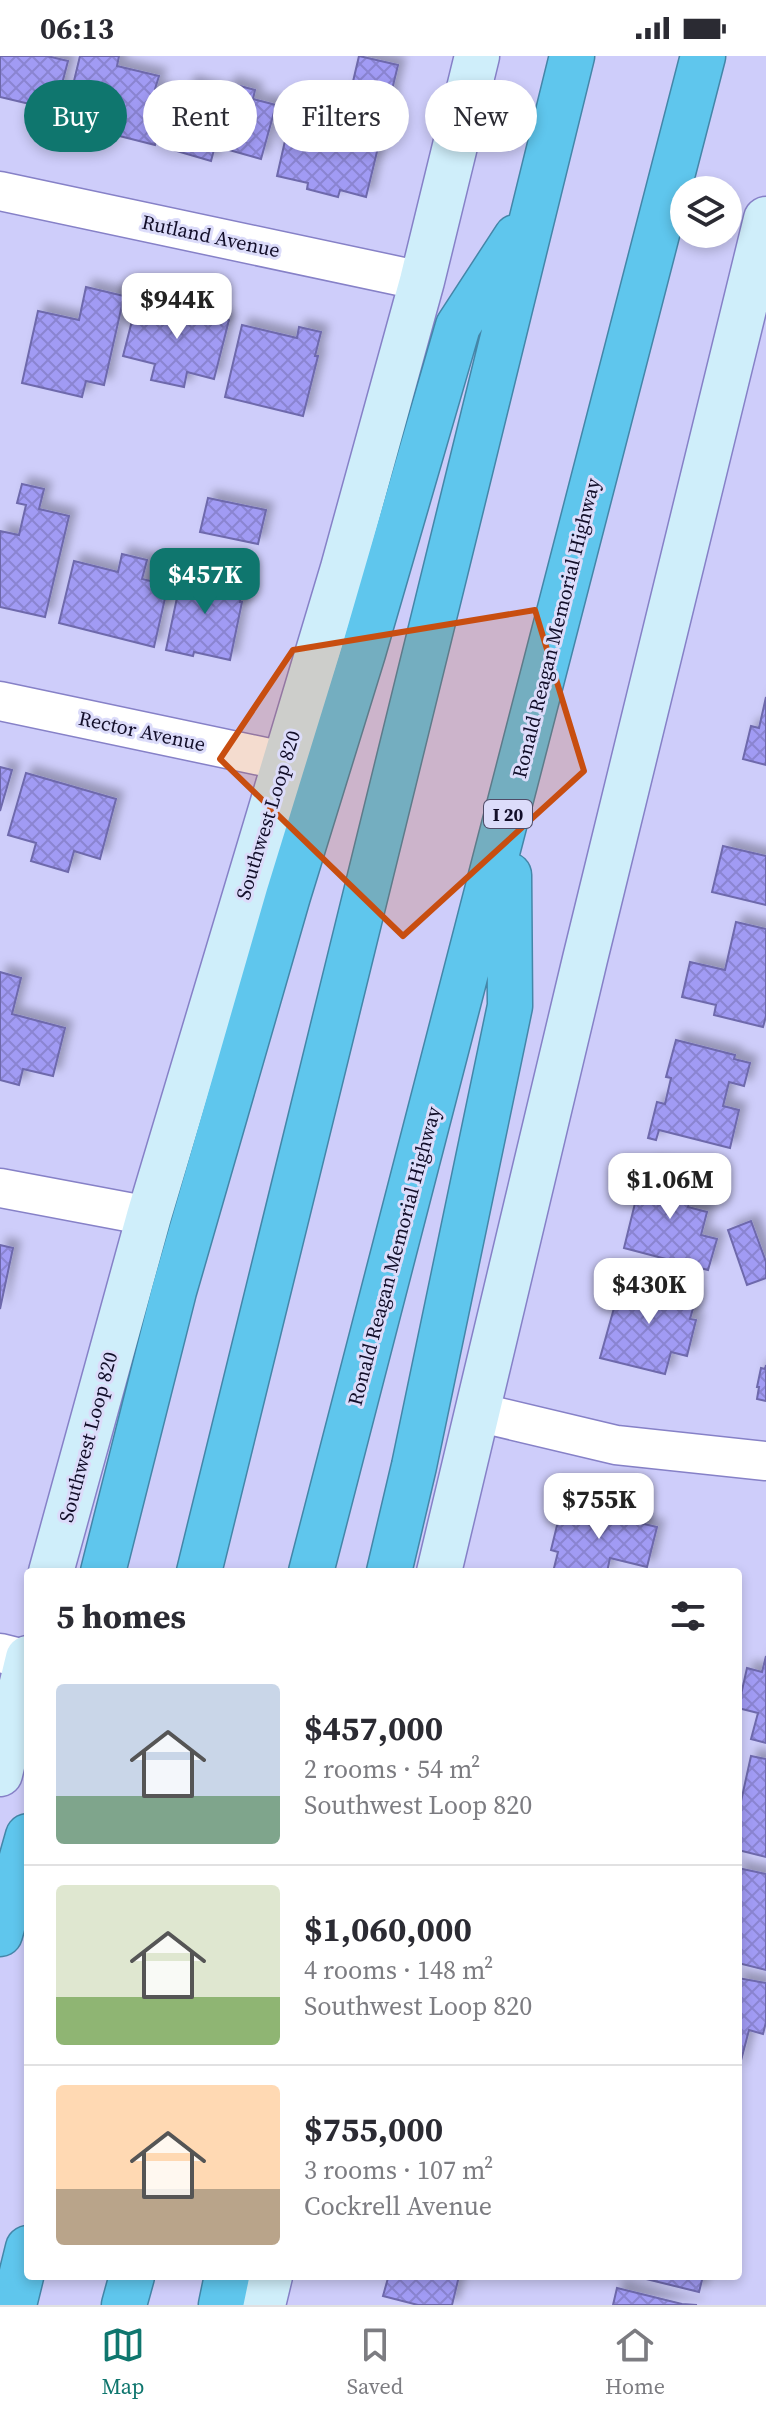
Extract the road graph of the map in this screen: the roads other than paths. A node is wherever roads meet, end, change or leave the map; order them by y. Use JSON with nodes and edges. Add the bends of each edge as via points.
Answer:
{"nodes":[{"id":1,"x":477,"y":56,"type":"edge"},
{"id":2,"x":572,"y":56,"type":"edge"},
{"id":3,"x":703,"y":56,"type":"edge"},
{"id":4,"x":0,"y":191,"type":"edge"},
{"id":5,"x":535,"y":209,"type":"junction"},
{"id":6,"x":766,"y":219,"type":"edge"},
{"id":7,"x":422,"y":281,"type":"junction"},
{"id":8,"x":0,"y":701,"type":"edge"},
{"id":9,"x":284,"y":761,"type":"junction"},
{"id":10,"x":508,"y":816,"type":"junction"},
{"id":11,"x":0,"y":1188,"type":"edge"},
{"id":12,"x":149,"y":1216,"type":"junction"},
{"id":13,"x":477,"y":1412,"type":"junction"},
{"id":14,"x":766,"y":1461,"type":"edge"},
{"id":15,"x":52,"y":1568,"type":"edge"},
{"id":16,"x":104,"y":1568,"type":"edge"},
{"id":17,"x":200,"y":1568,"type":"edge"},
{"id":18,"x":312,"y":1568,"type":"edge"},
{"id":19,"x":390,"y":1568,"type":"edge"},
{"id":20,"x":440,"y":1568,"type":"edge"},
{"id":21,"x":0,"y":1653,"type":"edge"},
{"id":22,"x":24,"y":1658,"type":"edge"},
{"id":23,"x":24,"y":1675,"type":"edge"},
{"id":24,"x":0,"y":1774,"type":"edge"},
{"id":25,"x":24,"y":1850,"type":"edge"},
{"id":26,"x":0,"y":1934,"type":"edge"},
{"id":27,"x":24,"y":2264,"type":"edge"},
{"id":28,"x":131,"y":2280,"type":"edge"},
{"id":29,"x":226,"y":2280,"type":"edge"},
{"id":30,"x":269,"y":2280,"type":"edge"},
{"id":31,"x":14,"y":2305,"type":"edge"},
{"id":32,"x":124,"y":2305,"type":"edge"},
{"id":33,"x":221,"y":2305,"type":"edge"},
{"id":34,"x":263,"y":2305,"type":"edge"}],
"edges":[{"from":1,"to":7,"type":"main road","name":"Southwest Loop 820"},
{"from":2,"to":5,"type":"highway"},
{"from":3,"to":10,"type":"highway","name":"Ronald Reagan Memorial Highway","number":"I 20"},
{"from":4,"to":7,"type":"street","name":"Rutland Avenue"},
{"from":5,"to":16,"type":"highway","via":[[458,326],[174,1291]]},
{"from":5,"to":17,"type":"highway"},
{"from":6,"to":13,"type":"main road"},
{"from":7,"to":9,"type":"main road","name":"Southwest Loop 820"},
{"from":8,"to":9,"type":"street","name":"Rector Avenue"},
{"from":9,"to":12,"type":"main road","name":"Southwest Loop 820"},
{"from":10,"to":18,"type":"highway","name":"Ronald Reagan Memorial Highway","number":"I 20"},
{"from":10,"to":19,"type":"highway","via":[[510,1006]]},
{"from":11,"to":12,"type":"street"},
{"from":12,"to":15,"type":"main road","name":"Southwest Loop 820"},
{"from":13,"to":14,"type":"street","via":[[616,1445]]},
{"from":13,"to":20,"type":"main road"},
{"from":21,"to":22,"type":"street"},
{"from":23,"to":24,"type":"main road"},
{"from":25,"to":26,"type":"highway"},
{"from":27,"to":31,"type":"highway"},
{"from":28,"to":32,"type":"highway"},
{"from":29,"to":33,"type":"highway"},
{"from":30,"to":34,"type":"main road"}]}
